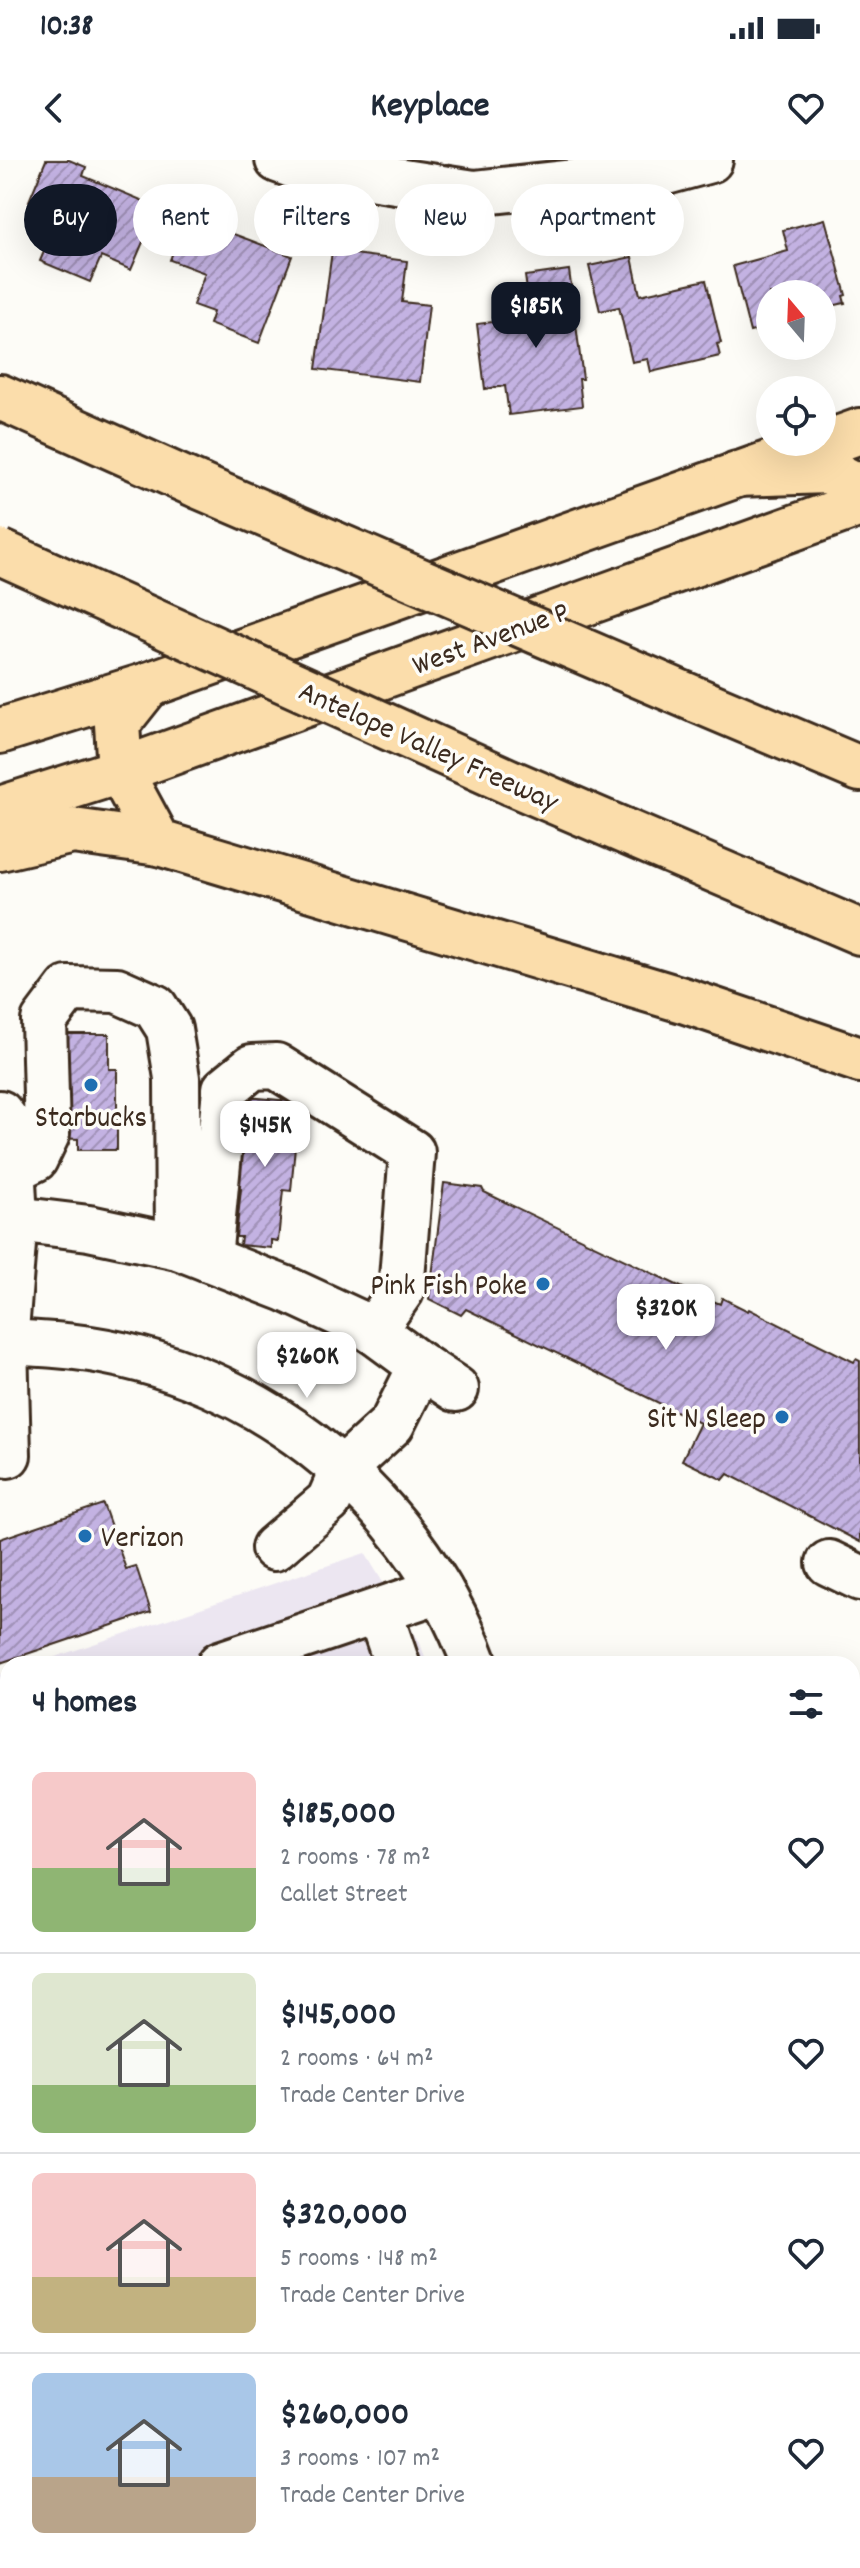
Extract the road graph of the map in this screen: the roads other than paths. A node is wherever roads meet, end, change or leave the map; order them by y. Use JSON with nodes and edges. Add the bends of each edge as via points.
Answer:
{"nodes":[{"id":1,"x":278,"y":160,"type":"edge"},
{"id":2,"x":710,"y":160,"type":"edge"},
{"id":3,"x":0,"y":397,"type":"edge"},
{"id":4,"x":860,"y":431,"type":"edge"},
{"id":5,"x":737,"y":474,"type":"junction"},
{"id":6,"x":860,"y":487,"type":"edge"},
{"id":7,"x":860,"y":504,"type":"edge"},
{"id":8,"x":0,"y":552,"type":"edge"},
{"id":9,"x":148,"y":685,"type":"junction"},
{"id":10,"x":0,"y":731,"type":"edge"},
{"id":11,"x":860,"y":769,"type":"edge"},
{"id":12,"x":120,"y":771,"type":"junction"},
{"id":13,"x":0,"y":809,"type":"edge"},
{"id":14,"x":159,"y":843,"type":"junction"},
{"id":15,"x":0,"y":848,"type":"edge"},
{"id":16,"x":860,"y":932,"type":"edge"},
{"id":17,"x":860,"y":1060,"type":"edge"},
{"id":18,"x":0,"y":1113,"type":"edge"},
{"id":19,"x":12,"y":1170,"type":"junction"},
{"id":20,"x":7,"y":1220,"type":"edge"},
{"id":21,"x":194,"y":1253,"type":"junction"},
{"id":22,"x":373,"y":1331,"type":"junction"},
{"id":23,"x":3,"y":1343,"type":"edge"},
{"id":24,"x":8,"y":1455,"type":"dead end"},
{"id":25,"x":343,"y":1469,"type":"junction"},
{"id":26,"x":274,"y":1548,"type":"dead end"},
{"id":27,"x":440,"y":1590,"type":"junction"},
{"id":28,"x":379,"y":1611,"type":"junction"},
{"id":29,"x":244,"y":1656,"type":"edge"},
{"id":30,"x":394,"y":1656,"type":"edge"},
{"id":31,"x":471,"y":1656,"type":"edge"}],
"edges":[{"from":1,"to":2,"type":"street","via":[[474,193],[666,172]]},
{"from":3,"to":11,"type":"main road","bridge":true},
{"from":4,"to":5,"type":"main road"},
{"from":5,"to":6,"type":"main road","via":[[828,471]]},
{"from":5,"to":9,"type":"main road"},
{"from":7,"to":12,"type":"main road","name":"West Avenue P"},
{"from":8,"to":16,"type":"main road","name":"Antelope Valley Freeway","bridge":true,"via":[[512,783]]},
{"from":9,"to":10,"type":"main road"},
{"from":9,"to":12,"type":"main road","via":[[117,724]]},
{"from":12,"to":13,"type":"main road","name":"West Avenue P"},
{"from":12,"to":14,"type":"main road"},
{"from":14,"to":15,"type":"main road","via":[[73,831]]},
{"from":14,"to":17,"type":"main road","via":[[686,1001]]},
{"from":18,"to":19,"type":"street","via":[[10,1126]]},
{"from":19,"to":20,"type":"street"},
{"from":19,"to":21,"type":"street","via":[[35,1159],[47,1134],[44,1021],[68,989],[117,990],[155,1007],[169,1029],[177,1078]]},
{"from":20,"to":21,"type":"street","via":[[89,1228]]},
{"from":20,"to":23,"type":"street"},
{"from":21,"to":22,"type":"street"},
{"from":21,"to":22,"type":"street","via":[[225,1089],[252,1067],[276,1066],[412,1152],[401,1291]]},
{"from":22,"to":25,"type":"street","via":[[438,1377]]},
{"from":23,"to":24,"type":"street"},
{"from":23,"to":25,"type":"street","via":[[110,1352],[183,1373],[278,1421]]},
{"from":25,"to":26,"type":"street","via":[[329,1501]]},
{"from":25,"to":27,"type":"street","via":[[395,1523]]},
{"from":27,"to":28,"type":"street"},
{"from":27,"to":31,"type":"street"},
{"from":28,"to":29,"type":"street"},
{"from":28,"to":30,"type":"street"}]}
